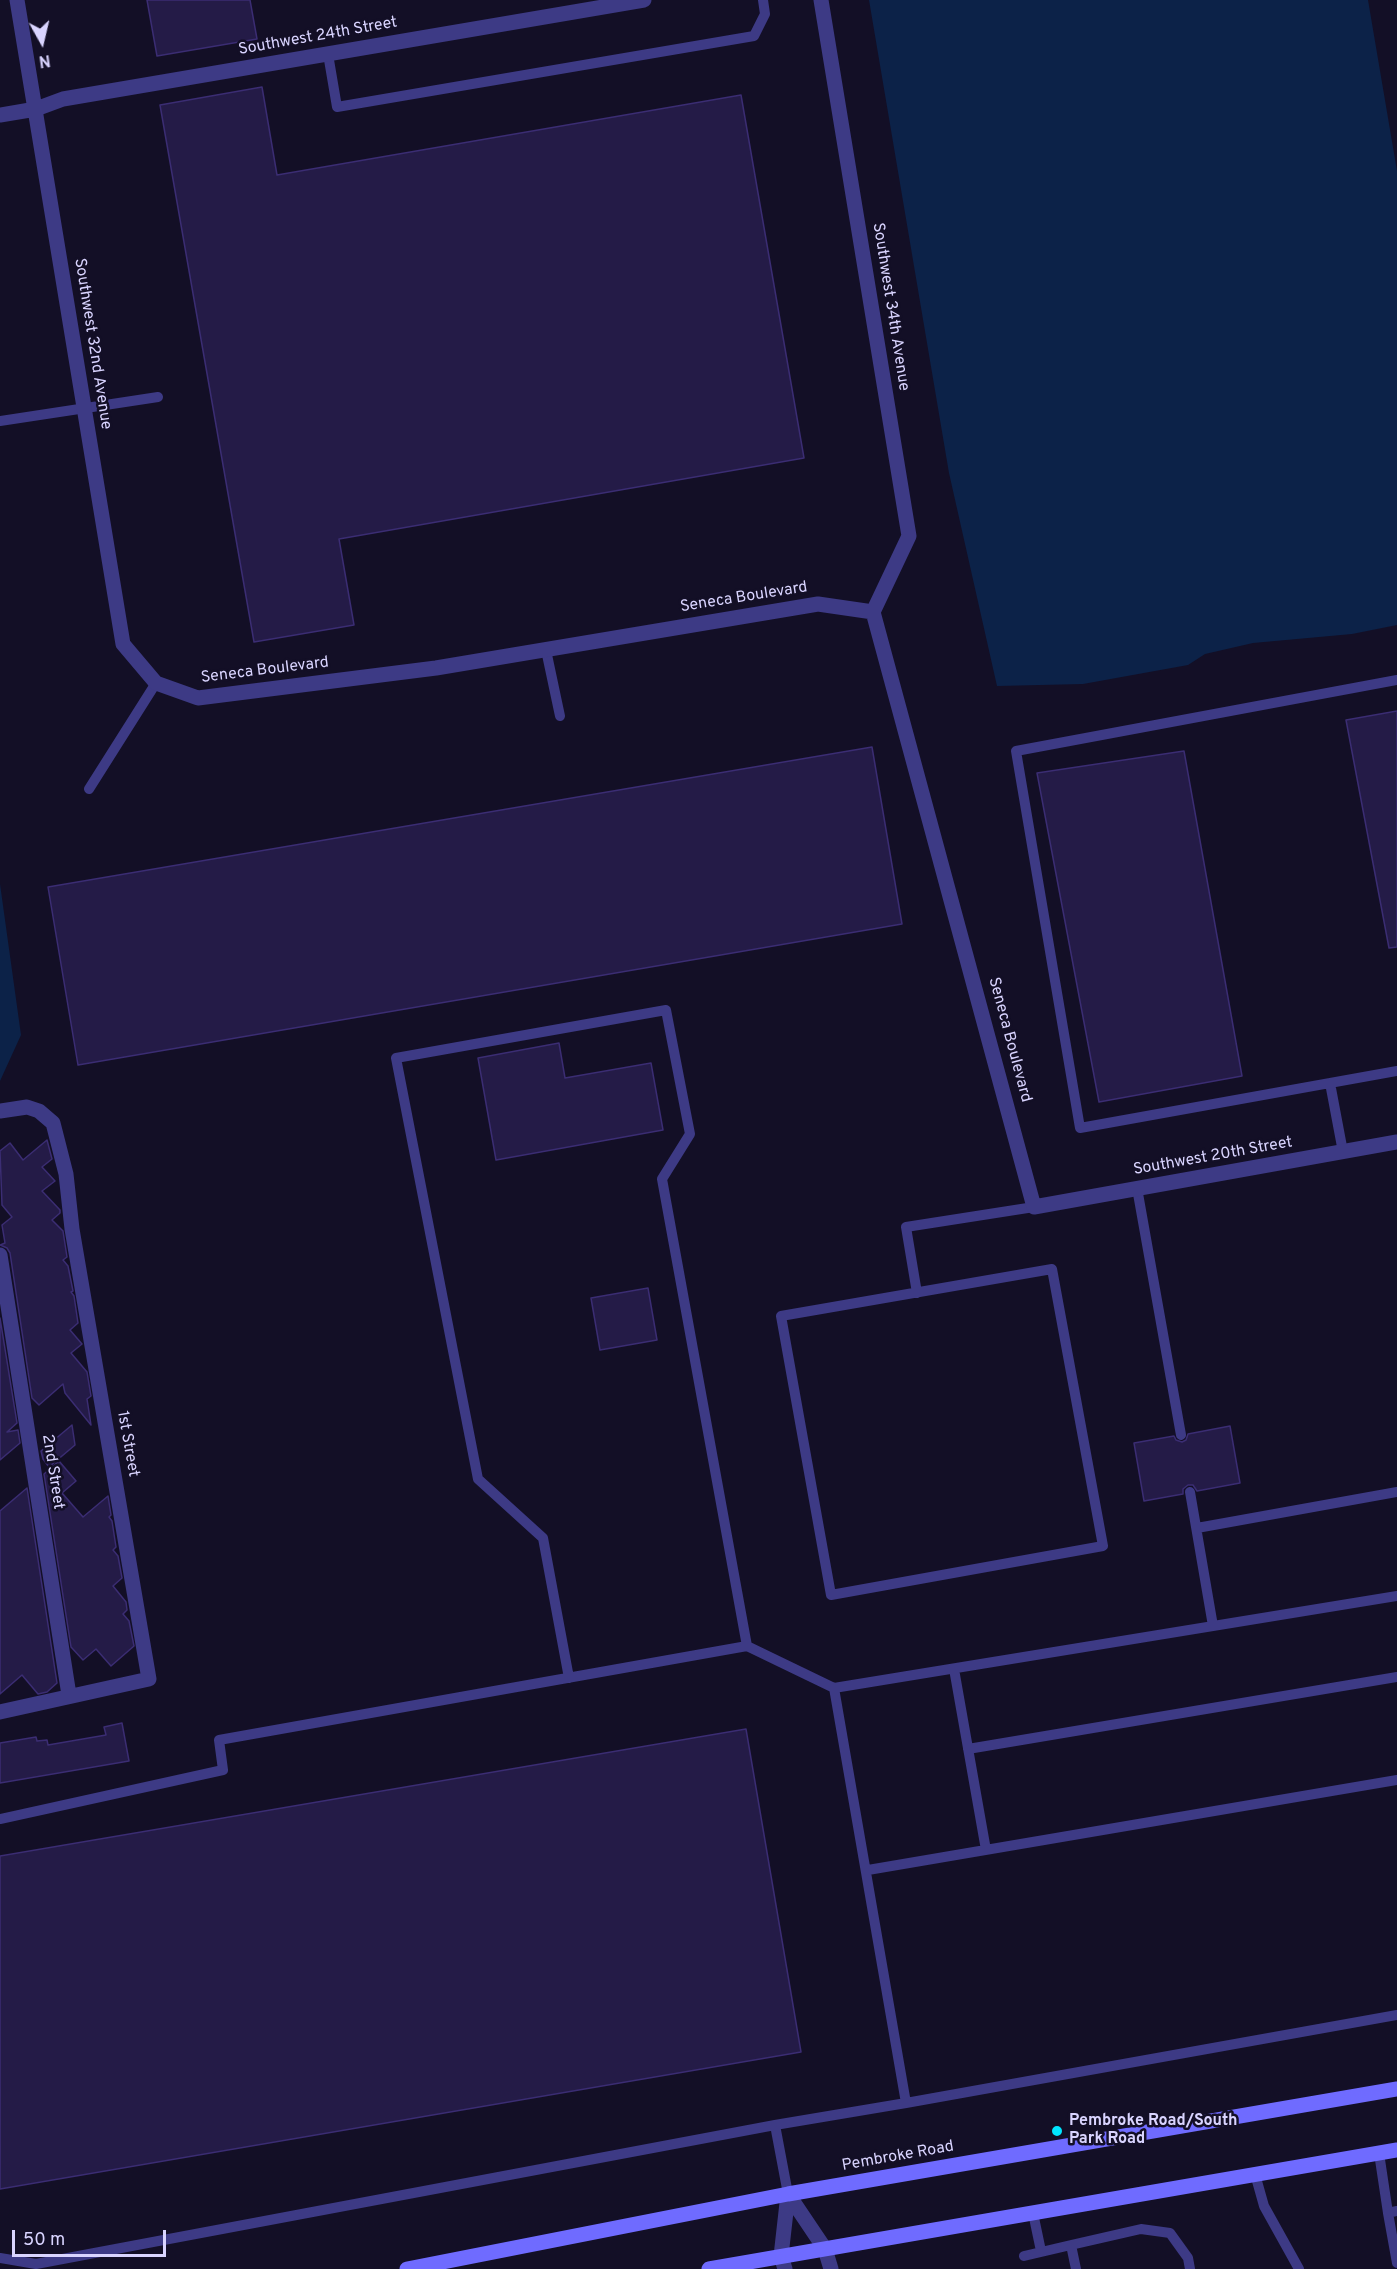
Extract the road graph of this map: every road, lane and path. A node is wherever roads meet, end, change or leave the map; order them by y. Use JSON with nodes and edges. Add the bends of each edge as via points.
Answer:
{"nodes":[{"id":1,"x":16,"y":0,"type":"edge"},
{"id":2,"x":644,"y":0,"type":"edge"},
{"id":3,"x":763,"y":0,"type":"edge"},
{"id":4,"x":821,"y":0,"type":"edge"},
{"id":5,"x":328,"y":54,"type":"junction"},
{"id":6,"x":36,"y":109,"type":"junction"},
{"id":7,"x":0,"y":115,"type":"edge"},
{"id":8,"x":158,"y":398,"type":"dead end"},
{"id":9,"x":84,"y":407,"type":"junction"},
{"id":10,"x":0,"y":421,"type":"edge"},
{"id":11,"x":873,"y":612,"type":"junction"},
{"id":12,"x":546,"y":650,"type":"junction"},
{"id":13,"x":1397,"y":680,"type":"edge"},
{"id":14,"x":156,"y":683,"type":"junction"},
{"id":15,"x":560,"y":716,"type":"dead end"},
{"id":16,"x":89,"y":789,"type":"dead end"},
{"id":17,"x":1397,"y":1071,"type":"edge"},
{"id":18,"x":1330,"y":1083,"type":"junction"},
{"id":19,"x":0,"y":1111,"type":"edge"},
{"id":20,"x":1397,"y":1142,"type":"edge"},
{"id":21,"x":1343,"y":1152,"type":"junction"},
{"id":22,"x":1137,"y":1188,"type":"junction"},
{"id":23,"x":1034,"y":1207,"type":"junction"},
{"id":24,"x":0,"y":1255,"type":"edge"},
{"id":25,"x":917,"y":1293,"type":"junction"},
{"id":26,"x":1180,"y":1435,"type":"dead end"},
{"id":27,"x":1190,"y":1492,"type":"dead end"},
{"id":28,"x":1397,"y":1492,"type":"edge"},
{"id":29,"x":1197,"y":1528,"type":"junction"},
{"id":30,"x":1397,"y":1596,"type":"edge"},
{"id":31,"x":1213,"y":1626,"type":"junction"},
{"id":32,"x":747,"y":1646,"type":"junction"},
{"id":33,"x":954,"y":1669,"type":"junction"},
{"id":34,"x":569,"y":1677,"type":"junction"},
{"id":35,"x":1397,"y":1677,"type":"edge"},
{"id":36,"x":834,"y":1688,"type":"junction"},
{"id":37,"x":69,"y":1695,"type":"junction"},
{"id":38,"x":0,"y":1712,"type":"edge"},
{"id":39,"x":968,"y":1749,"type":"junction"},
{"id":40,"x":1397,"y":1779,"type":"edge"},
{"id":41,"x":0,"y":1819,"type":"edge"},
{"id":42,"x":986,"y":1850,"type":"junction"},
{"id":43,"x":868,"y":1870,"type":"junction"},
{"id":44,"x":1397,"y":2015,"type":"edge"},
{"id":45,"x":1397,"y":2089,"type":"edge"},
{"id":46,"x":906,"y":2103,"type":"junction"},
{"id":47,"x":775,"y":2126,"type":"junction"},
{"id":48,"x":1397,"y":2150,"type":"edge"},
{"id":49,"x":1379,"y":2153,"type":"junction"},
{"id":50,"x":1255,"y":2174,"type":"junction"},
{"id":51,"x":788,"y":2194,"type":"junction"},
{"id":52,"x":1392,"y":2212,"type":"edge"},
{"id":53,"x":1033,"y":2213,"type":"junction"},
{"id":54,"x":1071,"y":2245,"type":"junction"},
{"id":55,"x":825,"y":2249,"type":"junction"},
{"id":56,"x":1041,"y":2252,"type":"junction"},
{"id":57,"x":1024,"y":2256,"type":"dead end"},
{"id":58,"x":0,"y":2258,"type":"edge"},
{"id":59,"x":783,"y":2262,"type":"edge"},
{"id":60,"x":1397,"y":2263,"type":"edge"},
{"id":61,"x":407,"y":2269,"type":"edge"},
{"id":62,"x":714,"y":2269,"type":"edge"},
{"id":63,"x":831,"y":2269,"type":"edge"},
{"id":64,"x":1076,"y":2269,"type":"edge"},
{"id":65,"x":1190,"y":2269,"type":"edge"},
{"id":66,"x":1299,"y":2269,"type":"edge"}],
"edges":[{"from":1,"to":6,"type":"street","name":"Southwest 32nd Avenue"},
{"from":2,"to":5,"type":"street","name":"Southwest 24th Street"},
{"from":3,"to":5,"type":"lane","via":[[765,14],[754,36],[337,107]]},
{"from":4,"to":11,"type":"street","name":"Southwest 34th Avenue","via":[[909,536]]},
{"from":5,"to":6,"type":"street","name":"Southwest 24th Street","via":[[63,99]]},
{"from":6,"to":7,"type":"street","name":"Southwest 24th Street"},
{"from":6,"to":9,"type":"street","name":"Southwest 32nd Avenue"},
{"from":8,"to":9,"type":"lane"},
{"from":9,"to":10,"type":"lane"},
{"from":9,"to":14,"type":"street","name":"Southwest 32nd Avenue","via":[[123,644]]},
{"from":11,"to":12,"type":"street","name":"Seneca Boulevard","via":[[818,604]]},
{"from":11,"to":23,"type":"street","name":"Seneca Boulevard"},
{"from":12,"to":14,"type":"street","name":"Seneca Boulevard","via":[[198,698]]},
{"from":12,"to":15,"type":"lane"},
{"from":13,"to":18,"type":"lane","via":[[1016,751],[1080,1128]]},
{"from":14,"to":16,"type":"lane"},
{"from":17,"to":18,"type":"lane"},
{"from":18,"to":21,"type":"lane"},
{"from":19,"to":37,"type":"street","name":"1st Street","via":[[27,1107],[53,1123],[66,1174],[149,1679]]},
{"from":20,"to":21,"type":"street","name":"Southwest 20th Street"},
{"from":21,"to":22,"type":"street","name":"Southwest 20th Street"},
{"from":22,"to":23,"type":"street","name":"Southwest 20th Street"},
{"from":22,"to":26,"type":"lane"},
{"from":23,"to":25,"type":"lane","via":[[906,1227]]},
{"from":24,"to":37,"type":"street","name":"2nd Street"},
{"from":25,"to":25,"type":"lane","via":[[781,1316],[831,1595],[1103,1546],[1052,1269]]},
{"from":27,"to":29,"type":"lane"},
{"from":28,"to":29,"type":"lane"},
{"from":29,"to":31,"type":"lane"},
{"from":30,"to":31,"type":"lane"},
{"from":31,"to":33,"type":"lane"},
{"from":32,"to":34,"type":"lane"},
{"from":32,"to":34,"type":"lane","via":[[662,1179],[690,1134],[666,1010],[396,1058],[478,1479],[543,1538]]},
{"from":32,"to":36,"type":"lane"},
{"from":33,"to":36,"type":"lane"},
{"from":33,"to":39,"type":"lane"},
{"from":34,"to":41,"type":"lane","via":[[219,1740],[223,1770]]},
{"from":35,"to":39,"type":"lane"},
{"from":36,"to":43,"type":"lane"},
{"from":37,"to":38,"type":"street","name":"1st Street"},
{"from":39,"to":42,"type":"lane"},
{"from":40,"to":42,"type":"lane"},
{"from":42,"to":43,"type":"lane"},
{"from":43,"to":46,"type":"lane"},
{"from":44,"to":46,"type":"lane"},
{"from":45,"to":51,"type":"main road","name":"Pembroke Road"},
{"from":46,"to":47,"type":"lane"},
{"from":47,"to":51,"type":"lane"},
{"from":47,"to":58,"type":"lane","via":[[36,2264]]},
{"from":48,"to":49,"type":"main road"},
{"from":49,"to":50,"type":"main road"},
{"from":49,"to":52,"type":"lane"},
{"from":50,"to":53,"type":"main road"},
{"from":50,"to":66,"type":"lane","via":[[1264,2206]]},
{"from":51,"to":55,"type":"street"},
{"from":51,"to":59,"type":"street"},
{"from":51,"to":61,"type":"main road","name":"Pembroke Road"},
{"from":52,"to":60,"type":"lane"},
{"from":53,"to":55,"type":"main road"},
{"from":53,"to":56,"type":"lane"},
{"from":54,"to":56,"type":"lane"},
{"from":54,"to":64,"type":"lane"},
{"from":54,"to":65,"type":"lane","via":[[1141,2229],[1170,2233],[1188,2258]]},
{"from":55,"to":59,"type":"main road"},
{"from":55,"to":63,"type":"street"},
{"from":56,"to":57,"type":"lane"},
{"from":59,"to":62,"type":"main road"}]}
